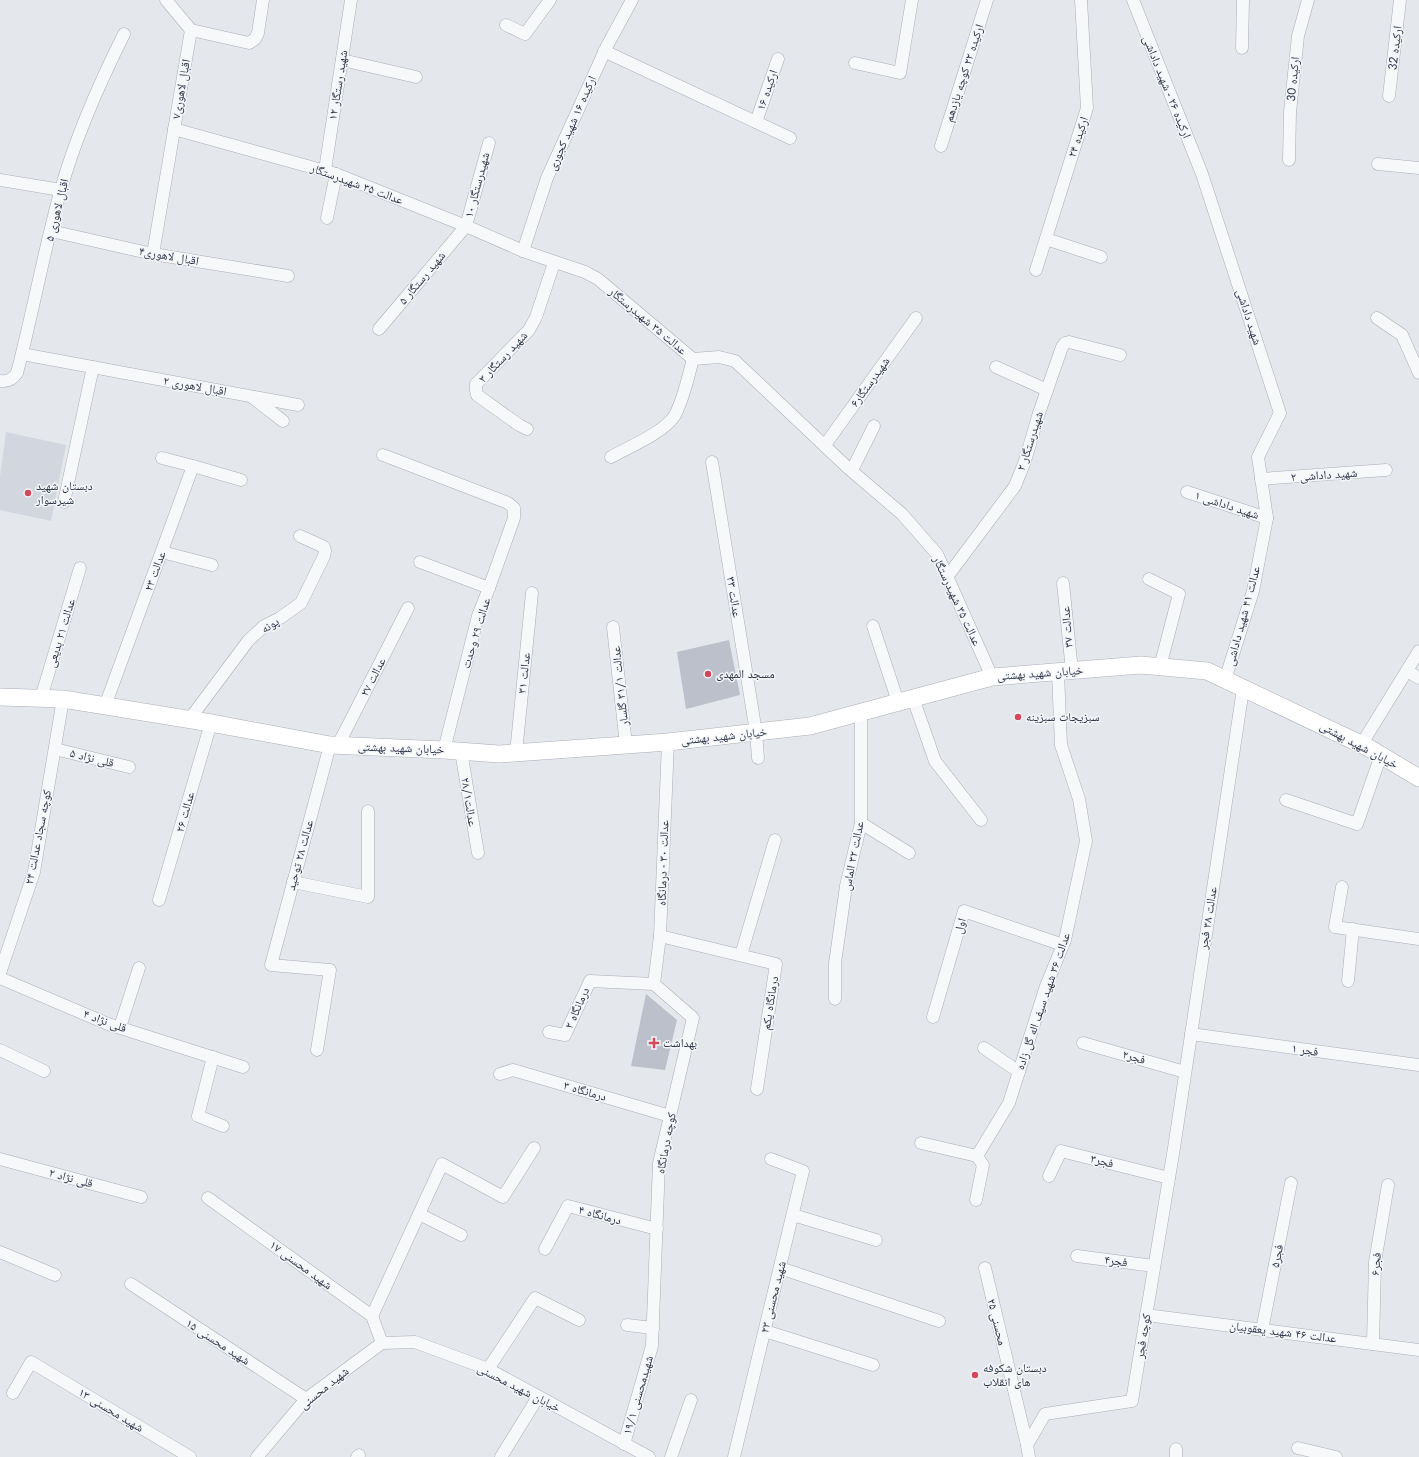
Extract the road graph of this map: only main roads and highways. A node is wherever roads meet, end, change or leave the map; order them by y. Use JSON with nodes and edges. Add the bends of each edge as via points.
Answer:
{"nodes":[{"id":1,"x":0,"y":697,"type":"edge"},
{"id":2,"x":1419,"y":778,"type":"edge"}],
"edges":[{"from":1,"to":2,"type":"main road","name":"خیابان شهید بهشتی","via":[[63,699],[334,745],[499,754],[668,742],[810,726],[992,677],[1141,665],[1207,671],[1361,745]]}]}
